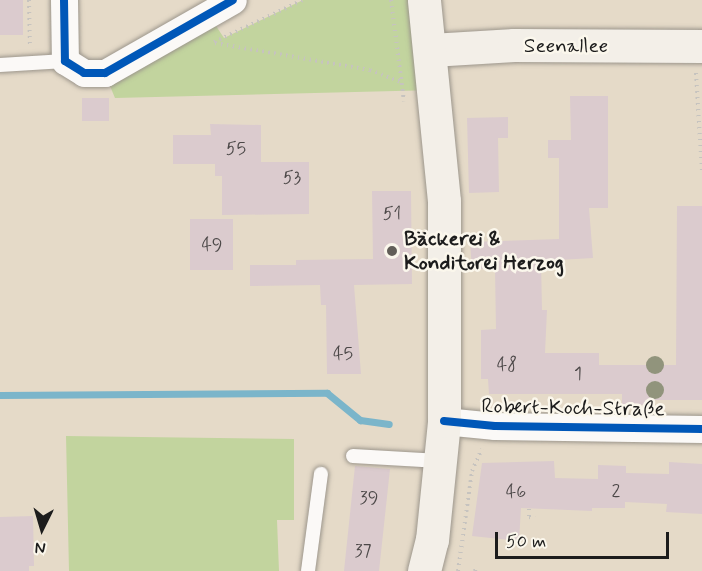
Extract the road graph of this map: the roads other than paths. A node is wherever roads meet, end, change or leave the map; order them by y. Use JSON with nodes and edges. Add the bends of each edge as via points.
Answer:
{"nodes":[{"id":1,"x":64,"y":0,"type":"edge"},
{"id":2,"x":233,"y":0,"type":"edge"},
{"id":3,"x":424,"y":0,"type":"edge"},
{"id":4,"x":431,"y":50,"type":"junction"},
{"id":5,"x":699,"y":54,"type":"edge"},
{"id":6,"x":65,"y":61,"type":"junction"},
{"id":7,"x":0,"y":65,"type":"edge"},
{"id":8,"x":444,"y":421,"type":"junction"},
{"id":9,"x":702,"y":429,"type":"edge"},
{"id":10,"x":353,"y":456,"type":"dead end"},
{"id":11,"x":440,"y":461,"type":"junction"},
{"id":12,"x":321,"y":474,"type":"dead end"},
{"id":13,"x":308,"y":571,"type":"edge"},
{"id":14,"x":424,"y":571,"type":"edge"}],
"edges":[{"from":1,"to":6,"type":"street"},
{"from":2,"to":6,"type":"street","via":[[105,74],[84,73]]},
{"from":3,"to":4,"type":"main road"},
{"from":4,"to":5,"type":"main road","name":"Seenallee","via":[[514,45]]},
{"from":4,"to":8,"type":"main road","via":[[444,201]]},
{"from":6,"to":7,"type":"lane"},
{"from":8,"to":9,"type":"street","name":"Robert-Koch-Straße","via":[[495,426]]},
{"from":8,"to":11,"type":"main road"},
{"from":10,"to":11,"type":"lane"},
{"from":11,"to":14,"type":"main road","via":[[432,540]]},
{"from":12,"to":13,"type":"lane"}]}
